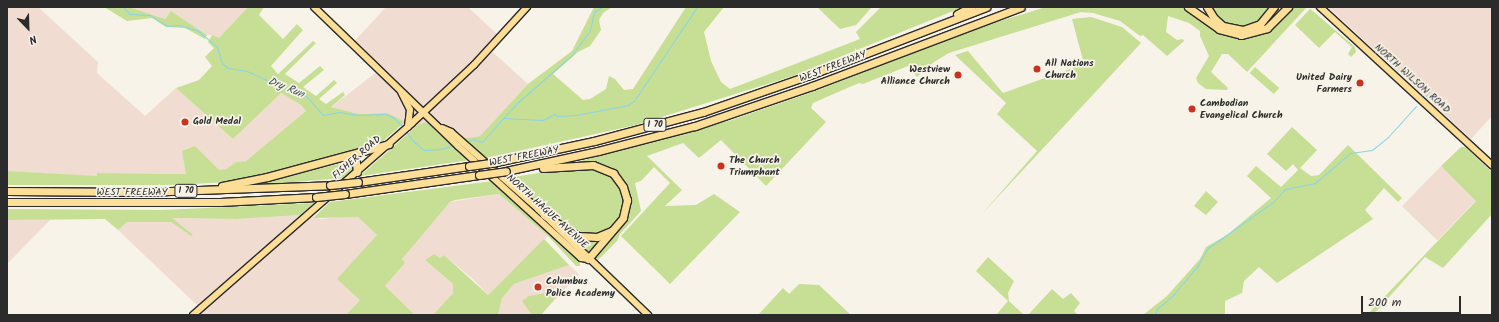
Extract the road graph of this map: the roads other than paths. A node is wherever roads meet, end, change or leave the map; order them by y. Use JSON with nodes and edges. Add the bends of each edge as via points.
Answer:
{"nodes":[{"id":1,"x":314,"y":7,"type":"edge"},
{"id":2,"x":527,"y":7,"type":"edge"},
{"id":3,"x":971,"y":7,"type":"edge"},
{"id":4,"x":986,"y":7,"type":"edge"},
{"id":5,"x":1021,"y":7,"type":"edge"},
{"id":6,"x":1188,"y":7,"type":"edge"},
{"id":7,"x":1207,"y":7,"type":"edge"},
{"id":8,"x":1274,"y":7,"type":"edge"},
{"id":9,"x":1277,"y":7,"type":"edge"},
{"id":10,"x":1288,"y":7,"type":"edge"},
{"id":11,"x":1320,"y":7,"type":"edge"},
{"id":12,"x":1268,"y":17,"type":"junction"},
{"id":13,"x":911,"y":35,"type":"junction"},
{"id":14,"x":399,"y":88,"type":"junction"},
{"id":15,"x":424,"y":112,"type":"junction"},
{"id":16,"x":408,"y":126,"type":"junction"},
{"id":17,"x":442,"y":128,"type":"junction"},
{"id":18,"x":388,"y":144,"type":"junction"},
{"id":19,"x":341,"y":158,"type":"junction"},
{"id":20,"x":1492,"y":165,"type":"edge"},
{"id":21,"x":521,"y":168,"type":"junction"},
{"id":22,"x":357,"y":172,"type":"junction"},
{"id":23,"x":7,"y":191,"type":"edge"},
{"id":24,"x":167,"y":191,"type":"junction"},
{"id":25,"x":7,"y":202,"type":"edge"},
{"id":26,"x":544,"y":214,"type":"junction"},
{"id":27,"x":616,"y":228,"type":"junction"},
{"id":28,"x":588,"y":259,"type":"junction"},
{"id":29,"x":193,"y":315,"type":"edge"},
{"id":30,"x":648,"y":315,"type":"edge"}],
"edges":[{"from":1,"to":14,"type":"main road","name":"NORTH HAGUE AVENUE"},
{"from":2,"to":15,"type":"main road","name":"FISHER ROAD","via":[[474,65]]},
{"from":3,"to":13,"type":"highway"},
{"from":4,"to":13,"type":"highway","name":"WEST FREEWAY","number":"I 70"},
{"from":5,"to":21,"type":"highway","name":"WEST FREEWAY","number":"I 70","via":[[751,108],[638,141]]},
{"from":6,"to":10,"type":"highway","via":[[1219,29],[1240,35],[1267,28]]},
{"from":7,"to":12,"type":"highway","via":[[1220,24],[1236,30],[1255,27]]},
{"from":8,"to":12,"type":"highway"},
{"from":9,"to":12,"type":"highway"},
{"from":11,"to":20,"type":"main road","name":"NORTH WILSON ROAD"},
{"from":13,"to":24,"type":"highway","name":"WEST FREEWAY","number":"I 70","bridge":true,"via":[[810,76],[703,112],[594,141],[496,162],[330,185]]},
{"from":14,"to":15,"type":"main road","name":"NORTH HAGUE AVENUE"},
{"from":14,"to":16,"type":"main road","via":[[410,110]]},
{"from":15,"to":16,"type":"main road","name":"FISHER ROAD"},
{"from":15,"to":17,"type":"main road","name":"NORTH HAGUE AVENUE"},
{"from":16,"to":18,"type":"main road","name":"FISHER ROAD"},
{"from":17,"to":26,"type":"main road","name":"NORTH HAGUE AVENUE","via":[[451,132]]},
{"from":17,"to":28,"type":"main road","name":"NORTH HAGUE AVENUE","via":[[452,141],[582,258]]},
{"from":18,"to":19,"type":"highway"},
{"from":18,"to":22,"type":"main road","name":"FISHER ROAD"},
{"from":19,"to":22,"type":"highway","via":[[354,161]]},
{"from":19,"to":24,"type":"highway","via":[[244,183]]},
{"from":21,"to":25,"type":"highway","name":"WEST FREEWAY","number":"I 70","bridge":true,"via":[[316,197],[220,202]]},
{"from":21,"to":27,"type":"highway","via":[[584,164],[613,173],[623,186],[627,200],[625,213]]},
{"from":22,"to":29,"type":"main road","name":"FISHER ROAD"},
{"from":23,"to":24,"type":"highway","name":"WEST FREEWAY","number":"I 70"},
{"from":26,"to":27,"type":"highway","via":[[566,230],[584,237],[597,237]]},
{"from":26,"to":28,"type":"main road","name":"NORTH HAGUE AVENUE","via":[[586,254]]},
{"from":27,"to":28,"type":"highway"},
{"from":28,"to":30,"type":"main road","name":"NORTH HAGUE AVENUE"}]}
